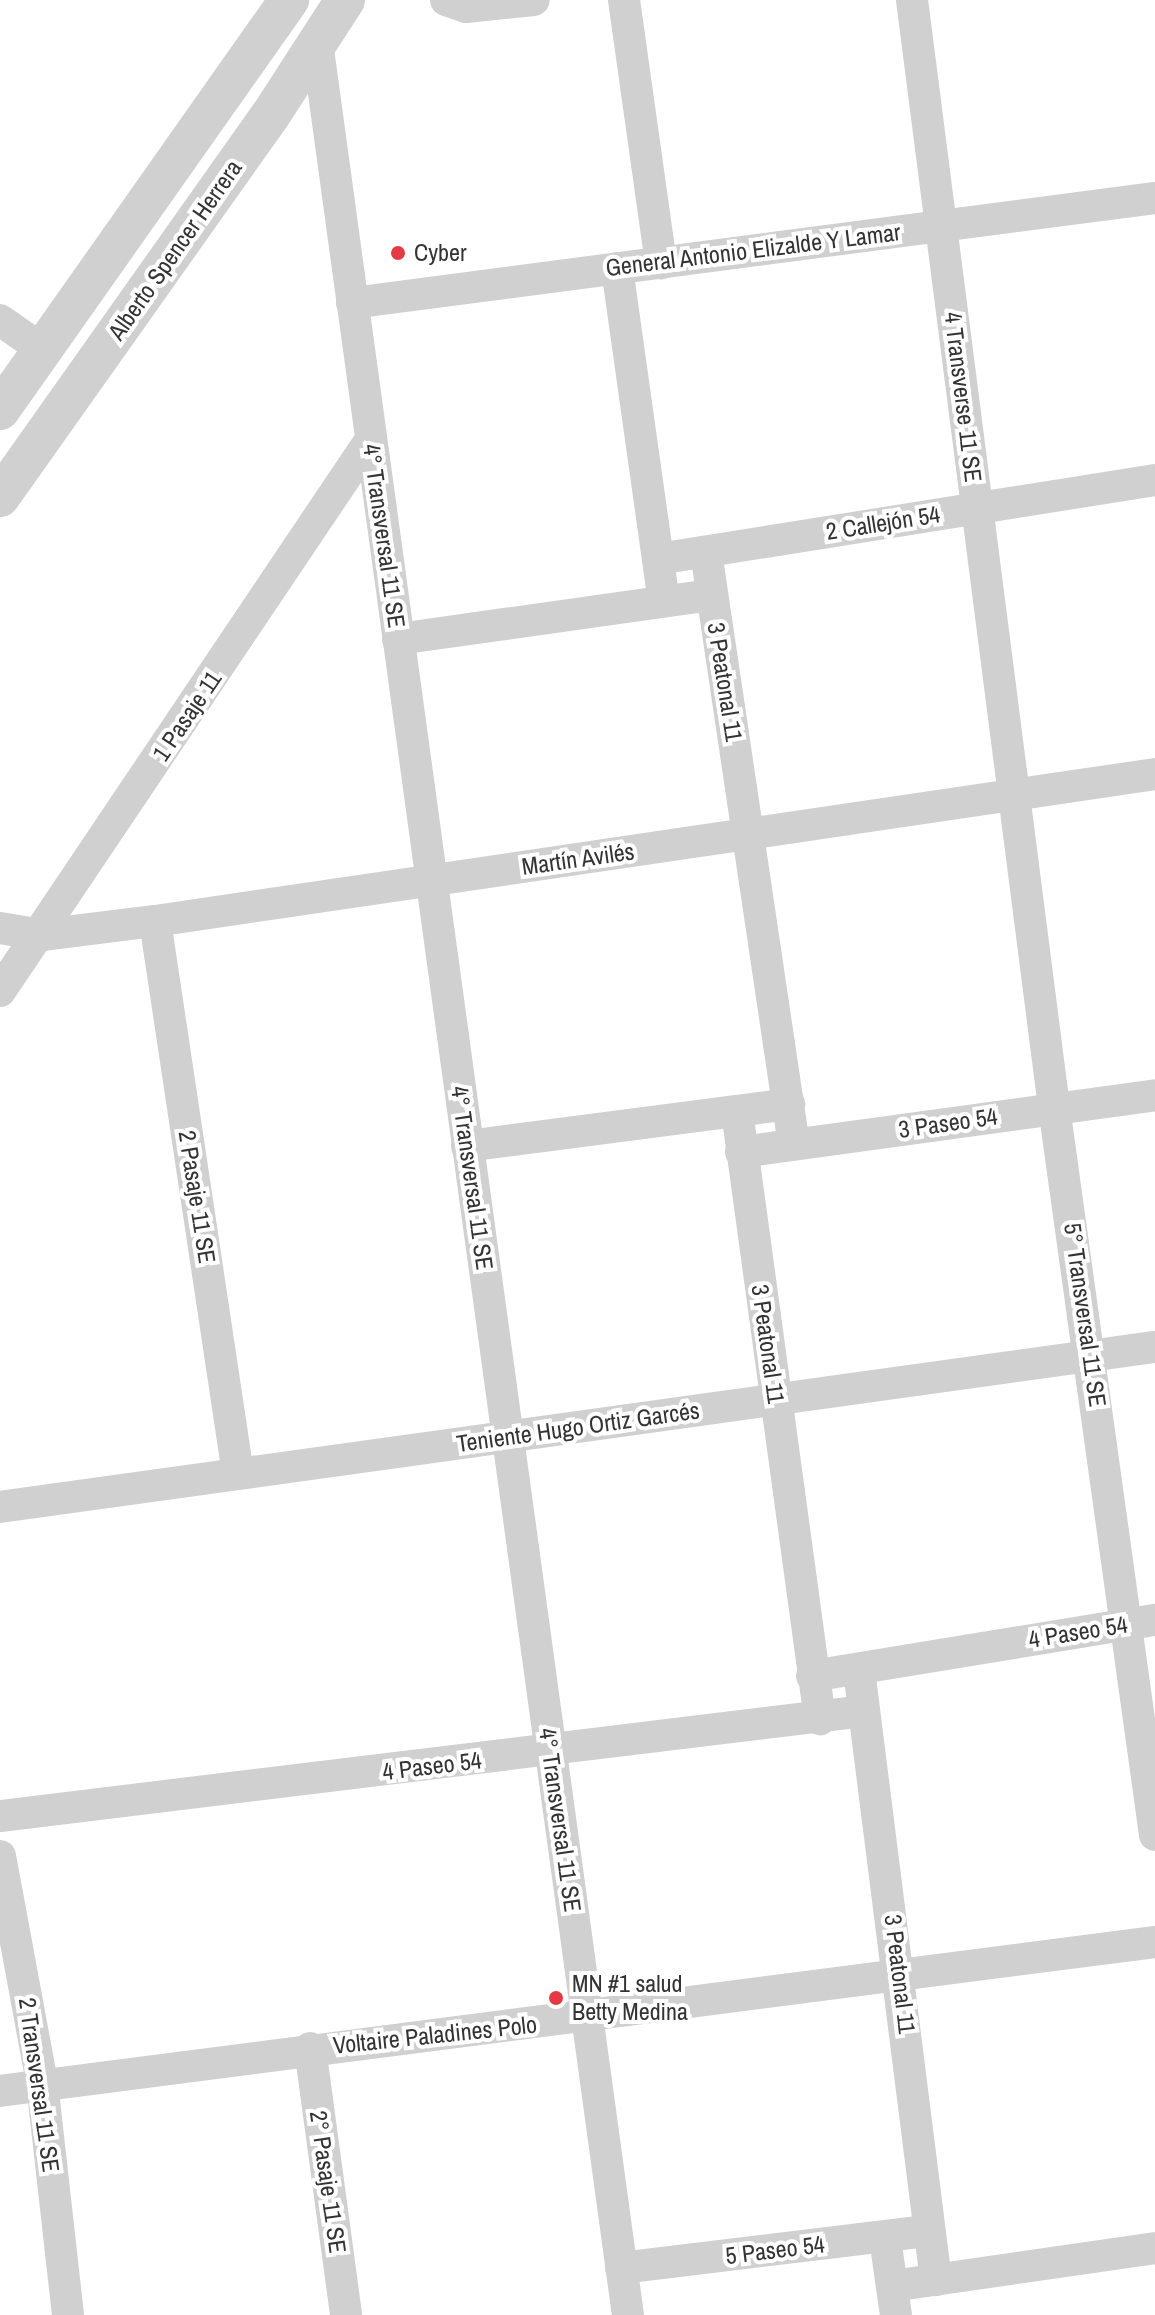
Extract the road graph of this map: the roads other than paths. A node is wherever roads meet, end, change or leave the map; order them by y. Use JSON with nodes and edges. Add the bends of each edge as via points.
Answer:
{"nodes":[{"id":1,"x":289,"y":0,"type":"edge"},
{"id":2,"x":345,"y":0,"type":"edge"},
{"id":3,"x":446,"y":0,"type":"edge"},
{"id":4,"x":534,"y":0,"type":"edge"},
{"id":5,"x":624,"y":0,"type":"edge"},
{"id":6,"x":912,"y":0,"type":"edge"},
{"id":7,"x":317,"y":42,"type":"junction"},
{"id":8,"x":1155,"y":198,"type":"edge"},
{"id":9,"x":941,"y":226,"type":"junction"},
{"id":10,"x":661,"y":263,"type":"junction"},
{"id":11,"x":617,"y":268,"type":"junction"},
{"id":12,"x":352,"y":303,"type":"junction"},
{"id":13,"x":0,"y":320,"type":"edge"},
{"id":14,"x":43,"y":350,"type":"junction"},
{"id":15,"x":0,"y":410,"type":"edge"},
{"id":16,"x":371,"y":439,"type":"junction"},
{"id":17,"x":1155,"y":480,"type":"edge"},
{"id":18,"x":0,"y":497,"type":"edge"},
{"id":19,"x":977,"y":508,"type":"junction"},
{"id":20,"x":706,"y":552,"type":"junction"},
{"id":21,"x":658,"y":559,"type":"junction"},
{"id":22,"x":712,"y":595,"type":"junction"},
{"id":23,"x":664,"y":601,"type":"junction"},
{"id":24,"x":398,"y":639,"type":"junction"},
{"id":25,"x":1155,"y":774,"type":"edge"},
{"id":26,"x":1014,"y":795,"type":"junction"},
{"id":27,"x":748,"y":834,"type":"junction"},
{"id":28,"x":431,"y":880,"type":"junction"},
{"id":29,"x":155,"y":921,"type":"junction"},
{"id":30,"x":0,"y":928,"type":"edge"},
{"id":31,"x":42,"y":935,"type":"junction"},
{"id":32,"x":0,"y":991,"type":"edge"},
{"id":33,"x":1155,"y":1095,"type":"edge"},
{"id":34,"x":789,"y":1104,"type":"junction"},
{"id":35,"x":1054,"y":1107,"type":"junction"},
{"id":36,"x":737,"y":1111,"type":"junction"},
{"id":37,"x":794,"y":1145,"type":"junction"},
{"id":38,"x":467,"y":1146,"type":"junction"},
{"id":39,"x":741,"y":1152,"type":"junction"},
{"id":40,"x":1155,"y":1347,"type":"edge"},
{"id":41,"x":1092,"y":1355,"type":"junction"},
{"id":42,"x":776,"y":1399,"type":"junction"},
{"id":43,"x":507,"y":1437,"type":"junction"},
{"id":44,"x":238,"y":1474,"type":"junction"},
{"id":45,"x":0,"y":1507,"type":"edge"},
{"id":46,"x":1141,"y":1622,"type":"edge"},
{"id":47,"x":859,"y":1670,"type":"junction"},
{"id":48,"x":812,"y":1676,"type":"junction"},
{"id":49,"x":864,"y":1711,"type":"junction"},
{"id":50,"x":820,"y":1719,"type":"junction"},
{"id":51,"x":551,"y":1752,"type":"junction"},
{"id":52,"x":0,"y":1816,"type":"edge"},
{"id":53,"x":1155,"y":1835,"type":"edge"},
{"id":54,"x":0,"y":1856,"type":"edge"},
{"id":55,"x":1155,"y":1942,"type":"edge"},
{"id":56,"x":901,"y":1976,"type":"junction"},
{"id":57,"x":587,"y":2019,"type":"junction"},
{"id":58,"x":310,"y":2048,"type":"junction"},
{"id":59,"x":42,"y":2083,"type":"junction"},
{"id":60,"x":0,"y":2091,"type":"edge"},
{"id":61,"x":929,"y":2231,"type":"junction"},
{"id":62,"x":885,"y":2238,"type":"junction"},
{"id":63,"x":1155,"y":2248,"type":"edge"},
{"id":64,"x":621,"y":2268,"type":"junction"},
{"id":65,"x":936,"y":2280,"type":"junction"},
{"id":66,"x":894,"y":2300,"type":"edge"},
{"id":67,"x":68,"y":2315,"type":"edge"},
{"id":68,"x":346,"y":2315,"type":"edge"},
{"id":69,"x":628,"y":2315,"type":"edge"}],
"edges":[{"from":1,"to":14,"type":"street"},
{"from":2,"to":7,"type":"street","name":"Alberto Spencer Herrera"},
{"from":3,"to":4,"type":"street","via":[[466,7]]},
{"from":5,"to":10,"type":"street"},
{"from":6,"to":9,"type":"street","name":"4 Transverse 11 SE"},
{"from":7,"to":12,"type":"street","name":"4° Transversal 11 SE"},
{"from":7,"to":18,"type":"street","name":"Alberto Spencer Herrera"},
{"from":8,"to":9,"type":"street","name":"General Antonio Elizalde Y Lamar"},
{"from":9,"to":10,"type":"street","name":"General Antonio Elizalde Y Lamar"},
{"from":9,"to":19,"type":"street","name":"4 Transverse 11 SE"},
{"from":10,"to":11,"type":"street","name":"General Antonio Elizalde Y Lamar"},
{"from":11,"to":12,"type":"street","name":"General Antonio Elizalde Y Lamar"},
{"from":11,"to":21,"type":"street"},
{"from":12,"to":16,"type":"street","name":"4° Transversal 11 SE"},
{"from":13,"to":14,"type":"street"},
{"from":14,"to":15,"type":"street"},
{"from":16,"to":24,"type":"street","name":"4° Transversal 11 SE"},
{"from":16,"to":31,"type":"street","name":"1 Pasaje 11"},
{"from":17,"to":19,"type":"street","name":"2 Callejón 54"},
{"from":19,"to":20,"type":"street","name":"2 Callejón 54"},
{"from":19,"to":26,"type":"street","name":"4 Transverse 11 SE"},
{"from":20,"to":21,"type":"street","name":"2 Callejón 54"},
{"from":20,"to":22,"type":"street","name":"3 Peatonal 11"},
{"from":21,"to":23,"type":"street"},
{"from":22,"to":23,"type":"street"},
{"from":22,"to":27,"type":"street","name":"3 Peatonal 11"},
{"from":23,"to":24,"type":"street"},
{"from":24,"to":28,"type":"street","name":"4° Transversal 11 SE"},
{"from":25,"to":26,"type":"street","name":"Martín Avilés"},
{"from":26,"to":27,"type":"street","name":"Martín Avilés"},
{"from":26,"to":35,"type":"street","name":"5° Transversal 11 SE"},
{"from":27,"to":28,"type":"street","name":"Martín Avilés"},
{"from":27,"to":34,"type":"street","name":"3 Peatonal 11"},
{"from":28,"to":29,"type":"street","name":"Martín Avilés"},
{"from":28,"to":38,"type":"street","name":"4° Transversal 11 SE"},
{"from":29,"to":31,"type":"street","name":"Martín Avilés"},
{"from":29,"to":44,"type":"street","name":"2 Pasaje 11 SE"},
{"from":30,"to":31,"type":"street","name":"Martín Avilés"},
{"from":31,"to":32,"type":"street","name":"1 Pasaje 11"},
{"from":33,"to":35,"type":"street","name":"3 Paseo 54"},
{"from":34,"to":36,"type":"street"},
{"from":34,"to":37,"type":"street","name":"3 Peatonal 11"},
{"from":35,"to":37,"type":"street","name":"3 Paseo 54"},
{"from":35,"to":41,"type":"street","name":"5° Transversal 11 SE"},
{"from":36,"to":38,"type":"street"},
{"from":36,"to":39,"type":"street","name":"3 Peatonal 11"},
{"from":37,"to":39,"type":"street","name":"3 Paseo 54"},
{"from":38,"to":43,"type":"street","name":"4° Transversal 11 SE"},
{"from":39,"to":42,"type":"street","name":"3 Peatonal 11"},
{"from":40,"to":41,"type":"street","name":"Teniente Hugo Ortiz Garcés"},
{"from":41,"to":42,"type":"street","name":"Teniente Hugo Ortiz Garcés"},
{"from":41,"to":46,"type":"street","name":"5° Transversal 11 SE"},
{"from":42,"to":43,"type":"street","name":"Teniente Hugo Ortiz Garcés"},
{"from":42,"to":48,"type":"street","name":"3 Peatonal 11"},
{"from":43,"to":44,"type":"street","name":"Teniente Hugo Ortiz Garcés"},
{"from":43,"to":51,"type":"street","name":"4° Transversal 11 SE"},
{"from":44,"to":45,"type":"street","name":"Teniente Hugo Ortiz Garcés"},
{"from":46,"to":47,"type":"street","name":"4 Paseo 54"},
{"from":46,"to":53,"type":"street","name":"5° Transversal 11 SE"},
{"from":47,"to":48,"type":"street","name":"4 Paseo 54"},
{"from":47,"to":49,"type":"street","name":"3 Peatonal 11"},
{"from":48,"to":50,"type":"street","name":"3 Peatonal 11"},
{"from":49,"to":50,"type":"street","name":"4 Paseo 54"},
{"from":49,"to":56,"type":"street","name":"3 Peatonal 11"},
{"from":50,"to":51,"type":"street","name":"4 Paseo 54"},
{"from":51,"to":52,"type":"street","name":"4 Paseo 54"},
{"from":51,"to":57,"type":"street","name":"4° Transversal 11 SE"},
{"from":54,"to":59,"type":"street","name":"2 Transversal 11 SE"},
{"from":55,"to":56,"type":"street","name":"Voltaire Paladines Polo"},
{"from":56,"to":57,"type":"street","name":"Voltaire Paladines Polo"},
{"from":56,"to":61,"type":"street","name":"3 Peatonal 11"},
{"from":57,"to":58,"type":"street","name":"Voltaire Paladines Polo"},
{"from":57,"to":64,"type":"street","name":"4° Transversal 11 SE"},
{"from":58,"to":59,"type":"street","name":"Voltaire Paladines Polo"},
{"from":58,"to":68,"type":"street","name":"2° Pasaje 11 SE"},
{"from":59,"to":60,"type":"street","name":"Voltaire Paladines Polo"},
{"from":59,"to":67,"type":"street","name":"2 Transversal 11 SE"},
{"from":61,"to":62,"type":"street","name":"5 Paseo 54"},
{"from":61,"to":65,"type":"street","name":"3 Peatonal 11"},
{"from":62,"to":64,"type":"street","name":"5 Paseo 54"},
{"from":62,"to":66,"type":"street"},
{"from":63,"to":65,"type":"street"},
{"from":64,"to":69,"type":"street","name":"4° Transversal 11 SE"},
{"from":65,"to":66,"type":"street"}]}
